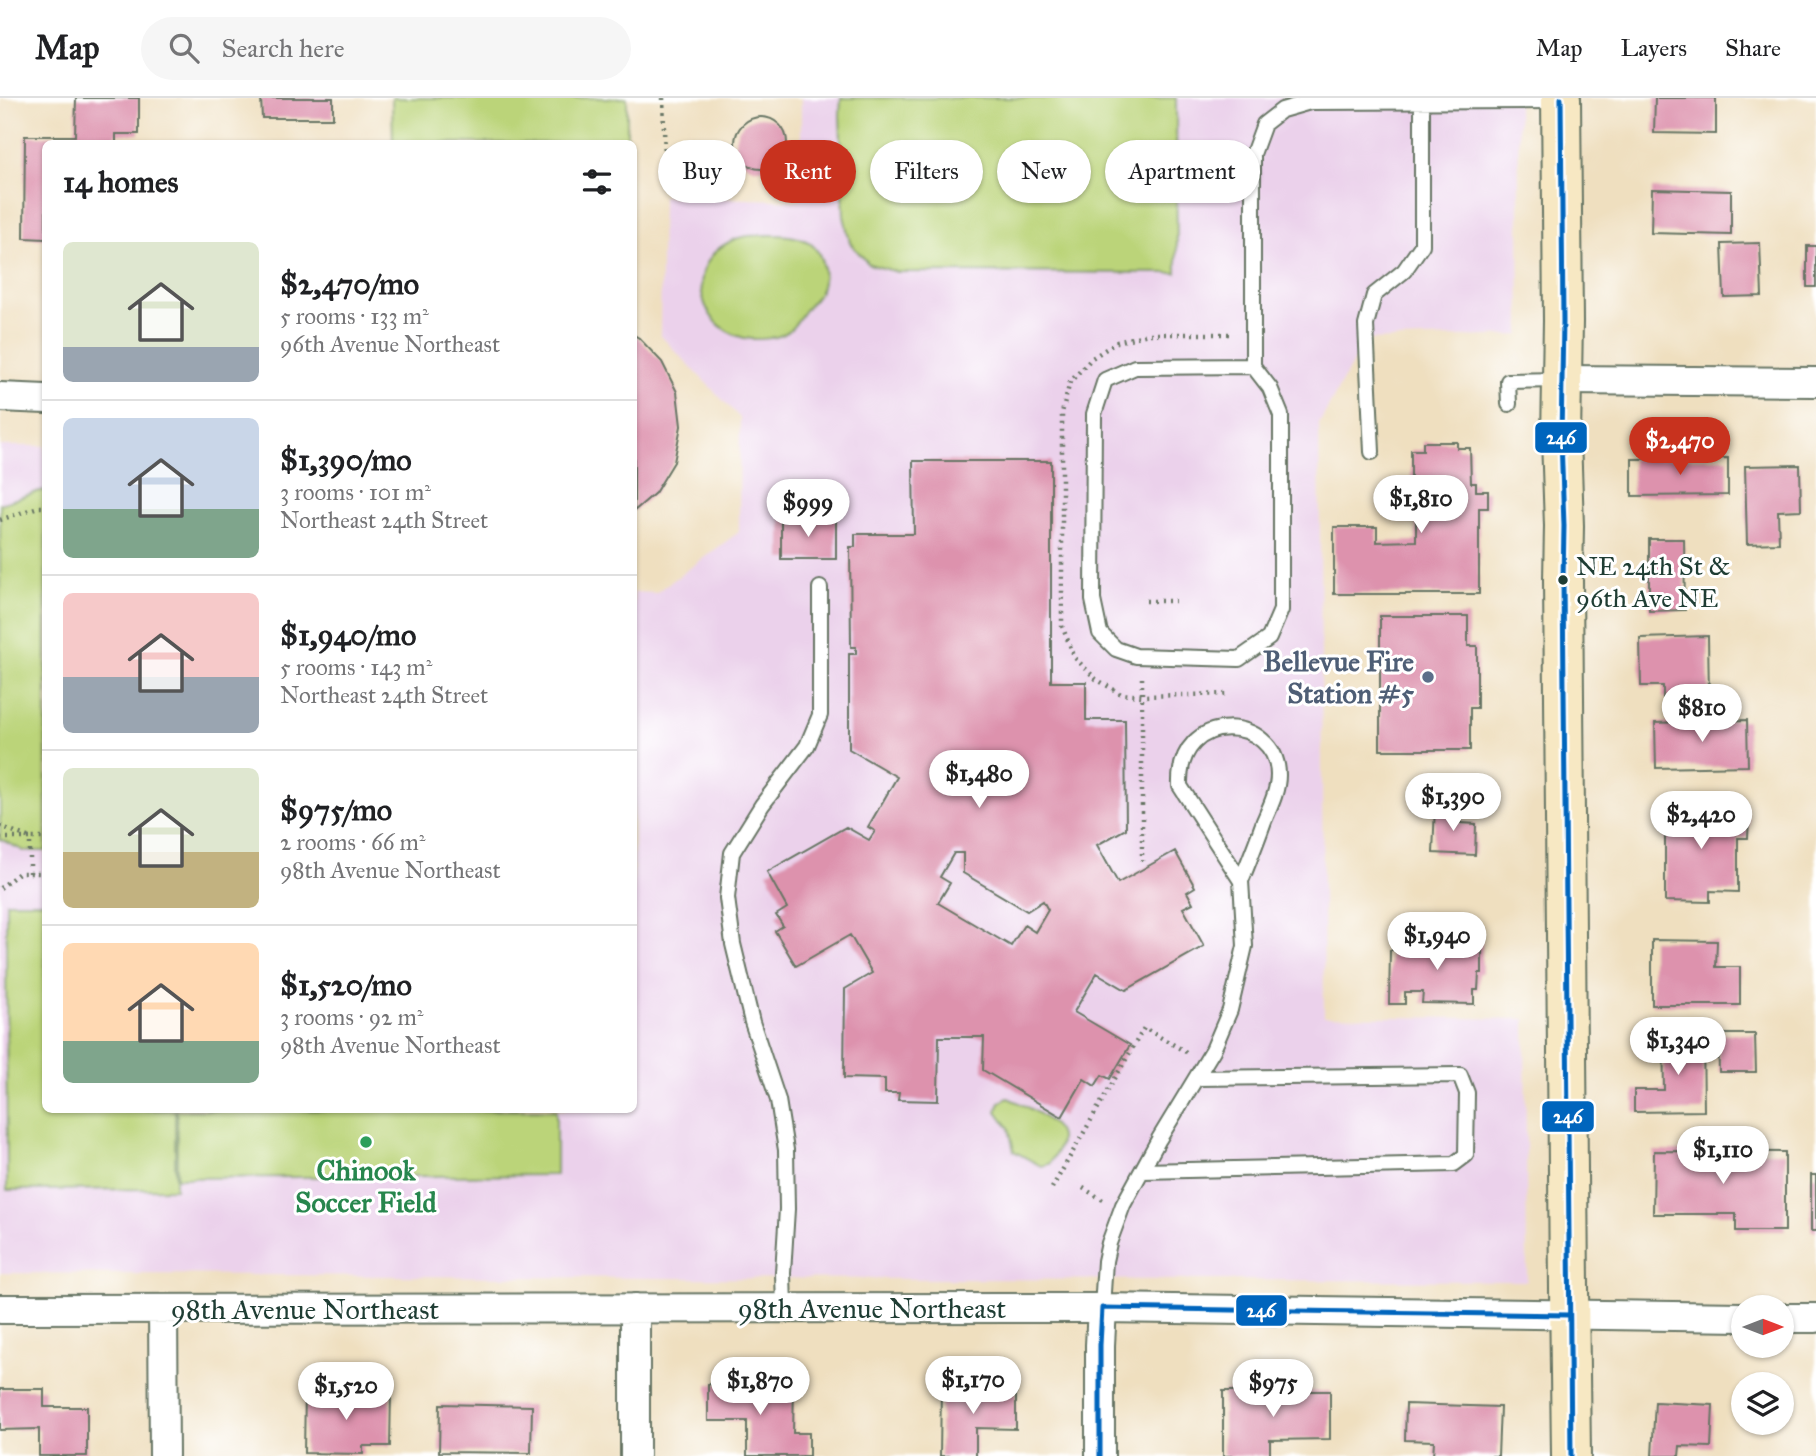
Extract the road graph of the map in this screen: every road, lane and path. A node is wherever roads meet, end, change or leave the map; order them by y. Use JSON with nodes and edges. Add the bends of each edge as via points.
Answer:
{"nodes":[{"id":1,"x":663,"y":98,"type":"edge"},
{"id":2,"x":1561,"y":99,"type":"edge"},
{"id":3,"x":1422,"y":101,"type":"junction"},
{"id":4,"x":664,"y":140,"type":"edge"},
{"id":5,"x":1253,"y":366,"type":"junction"},
{"id":6,"x":1563,"y":380,"type":"junction"},
{"id":7,"x":1816,"y":382,"type":"edge"},
{"id":8,"x":0,"y":397,"type":"edge"},
{"id":9,"x":42,"y":399,"type":"edge"},
{"id":10,"x":1509,"y":404,"type":"dead end"},
{"id":11,"x":1373,"y":452,"type":"dead end"},
{"id":12,"x":42,"y":507,"type":"edge"},
{"id":13,"x":0,"y":520,"type":"edge"},
{"id":14,"x":820,"y":588,"type":"dead end"},
{"id":15,"x":1146,"y":601,"type":"dead end"},
{"id":16,"x":1175,"y":601,"type":"dead end"},
{"id":17,"x":1142,"y":678,"type":"dead end"},
{"id":18,"x":0,"y":826,"type":"edge"},
{"id":19,"x":0,"y":838,"type":"edge"},
{"id":20,"x":30,"y":838,"type":"junction"},
{"id":21,"x":42,"y":838,"type":"edge"},
{"id":22,"x":1142,"y":861,"type":"dead end"},
{"id":23,"x":30,"y":873,"type":"junction"},
{"id":24,"x":42,"y":873,"type":"edge"},
{"id":25,"x":1241,"y":881,"type":"junction"},
{"id":26,"x":0,"y":888,"type":"edge"},
{"id":27,"x":1189,"y":1053,"type":"dead end"},
{"id":28,"x":1197,"y":1078,"type":"junction"},
{"id":29,"x":1142,"y":1171,"type":"junction"},
{"id":30,"x":1052,"y":1188,"type":"dead end"},
{"id":31,"x":1083,"y":1188,"type":"dead end"},
{"id":32,"x":1107,"y":1202,"type":"dead end"},
{"id":33,"x":635,"y":1308,"type":"junction"},
{"id":34,"x":784,"y":1308,"type":"junction"},
{"id":35,"x":1102,"y":1308,"type":"junction"},
{"id":36,"x":0,"y":1309,"type":"edge"},
{"id":37,"x":163,"y":1309,"type":"junction"},
{"id":38,"x":1569,"y":1315,"type":"junction"},
{"id":39,"x":1731,"y":1317,"type":"edge"},
{"id":40,"x":1794,"y":1318,"type":"edge"},
{"id":41,"x":1816,"y":1318,"type":"edge"},
{"id":42,"x":164,"y":1456,"type":"edge"},
{"id":43,"x":635,"y":1456,"type":"edge"},
{"id":44,"x":1100,"y":1456,"type":"edge"},
{"id":45,"x":1571,"y":1456,"type":"edge"}],
"edges":[{"from":1,"to":4,"type":"path"},
{"from":2,"to":3,"type":"lane"},
{"from":2,"to":6,"type":"main road"},
{"from":3,"to":5,"type":"lane","via":[[1310,102],[1282,110],[1264,124],[1253,154]]},
{"from":3,"to":11,"type":"lane","via":[[1422,245],[1404,271],[1374,295],[1366,325]]},
{"from":5,"to":5,"type":"lane","via":[[1135,368],[1105,380],[1094,414],[1093,600],[1100,633],[1116,649],[1136,656],[1239,659],[1269,638],[1281,610],[1281,415],[1270,388]]},
{"from":6,"to":7,"type":"street"},
{"from":6,"to":10,"type":"lane","via":[[1508,381]]},
{"from":6,"to":38,"type":"main road"},
{"from":8,"to":9,"type":"street"},
{"from":12,"to":13,"type":"path"},
{"from":14,"to":34,"type":"lane","via":[[820,715],[807,746],[732,853],[727,898],[733,944],[778,1100],[786,1150]]},
{"from":15,"to":16,"type":"path"},
{"from":17,"to":22,"type":"path"},
{"from":18,"to":20,"type":"path"},
{"from":19,"to":20,"type":"path"},
{"from":20,"to":21,"type":"path"},
{"from":20,"to":23,"type":"path"},
{"from":23,"to":24,"type":"path"},
{"from":23,"to":26,"type":"path","via":[[19,873]]},
{"from":25,"to":25,"type":"lane","via":[[1180,786],[1183,758],[1200,736],[1212,730],[1241,729],[1256,736],[1275,759],[1278,774],[1275,794]]},
{"from":25,"to":28,"type":"lane","via":[[1245,946],[1230,1010]]},
{"from":27,"to":30,"type":"path","via":[[1143,1028]]},
{"from":28,"to":29,"type":"lane"},
{"from":28,"to":29,"type":"lane","via":[[1460,1074],[1467,1093],[1466,1155],[1454,1164]]},
{"from":29,"to":35,"type":"lane","via":[[1109,1243]]},
{"from":31,"to":32,"type":"path"},
{"from":33,"to":34,"type":"street","name":"98th Avenue Northeast"},
{"from":33,"to":37,"type":"street","name":"98th Avenue Northeast"},
{"from":33,"to":43,"type":"street"},
{"from":34,"to":35,"type":"street","name":"98th Avenue Northeast"},
{"from":35,"to":38,"type":"street","name":"98th Avenue Northeast"},
{"from":35,"to":44,"type":"street"},
{"from":36,"to":37,"type":"street","name":"98th Avenue Northeast"},
{"from":37,"to":42,"type":"street"},
{"from":38,"to":39,"type":"street","name":"98th Avenue Northeast"},
{"from":38,"to":45,"type":"main road"},
{"from":40,"to":41,"type":"street"}]}
